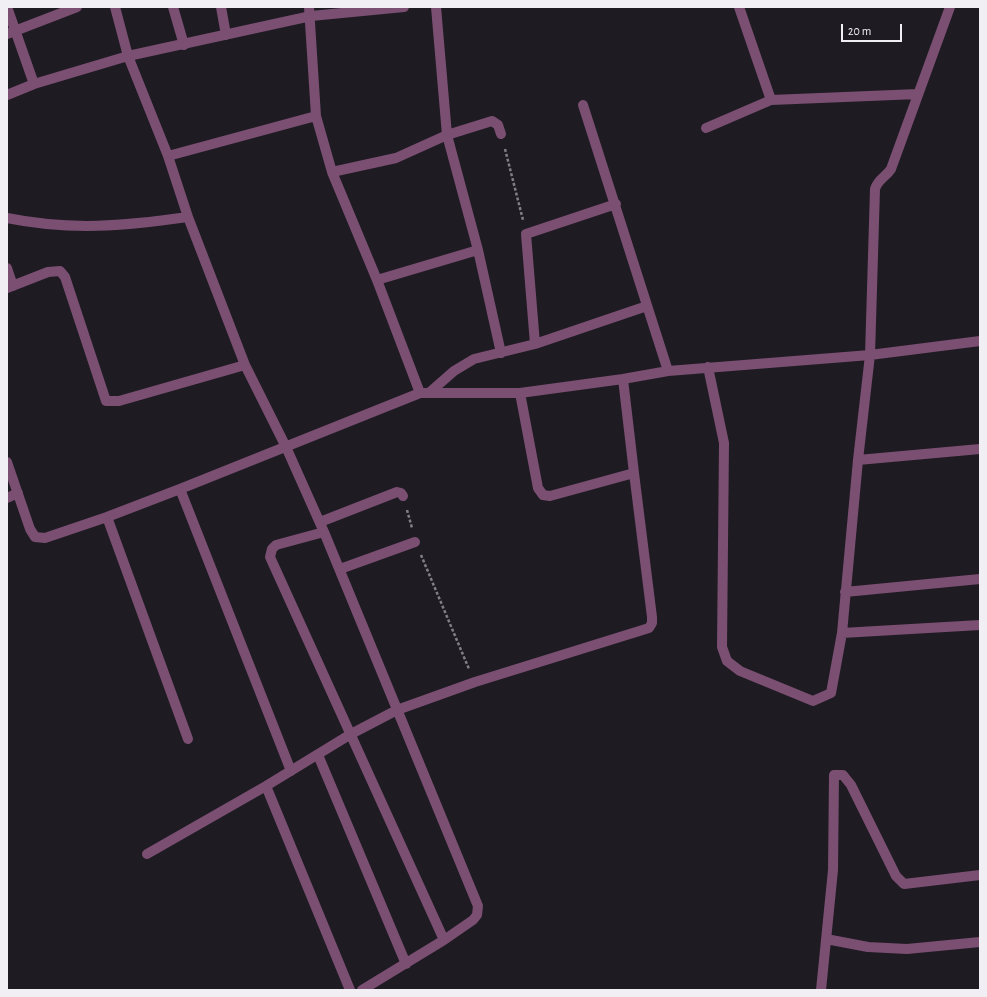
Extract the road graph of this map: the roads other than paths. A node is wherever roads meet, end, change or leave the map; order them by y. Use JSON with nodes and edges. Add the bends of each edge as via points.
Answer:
{"nodes":[{"id":1,"x":7,"y":7,"type":"edge"},
{"id":2,"x":77,"y":7,"type":"edge"},
{"id":3,"x":115,"y":7,"type":"edge"},
{"id":4,"x":173,"y":7,"type":"edge"},
{"id":5,"x":221,"y":7,"type":"edge"},
{"id":6,"x":404,"y":7,"type":"edge"},
{"id":7,"x":436,"y":7,"type":"edge"},
{"id":8,"x":739,"y":7,"type":"edge"},
{"id":9,"x":950,"y":7,"type":"edge"},
{"id":10,"x":310,"y":12,"type":"edge"},
{"id":11,"x":11,"y":32,"type":"edge"},
{"id":12,"x":226,"y":35,"type":"junction"},
{"id":13,"x":184,"y":45,"type":"junction"},
{"id":14,"x":128,"y":56,"type":"junction"},
{"id":15,"x":34,"y":84,"type":"junction"},
{"id":16,"x":918,"y":94,"type":"junction"},
{"id":17,"x":7,"y":95,"type":"edge"},
{"id":18,"x":771,"y":100,"type":"junction"},
{"id":19,"x":584,"y":105,"type":"dead end"},
{"id":20,"x":316,"y":116,"type":"junction"},
{"id":21,"x":706,"y":128,"type":"dead end"},
{"id":22,"x":501,"y":134,"type":"road end"},
{"id":23,"x":447,"y":135,"type":"junction"},
{"id":24,"x":168,"y":156,"type":"junction"},
{"id":25,"x":332,"y":172,"type":"junction"},
{"id":26,"x":616,"y":204,"type":"junction"},
{"id":27,"x":188,"y":217,"type":"junction"},
{"id":28,"x":7,"y":218,"type":"edge"},
{"id":29,"x":478,"y":250,"type":"junction"},
{"id":30,"x":7,"y":268,"type":"edge"},
{"id":31,"x":377,"y":280,"type":"junction"},
{"id":32,"x":10,"y":287,"type":"edge"},
{"id":33,"x":647,"y":306,"type":"junction"},
{"id":34,"x":980,"y":341,"type":"edge"},
{"id":35,"x":535,"y":344,"type":"junction"},
{"id":36,"x":501,"y":353,"type":"junction"},
{"id":37,"x":870,"y":355,"type":"junction"},
{"id":38,"x":245,"y":365,"type":"junction"},
{"id":39,"x":708,"y":367,"type":"junction"},
{"id":40,"x":668,"y":371,"type":"junction"},
{"id":41,"x":623,"y":379,"type":"junction"},
{"id":42,"x":425,"y":393,"type":"junction"},
{"id":43,"x":520,"y":393,"type":"junction"},
{"id":44,"x":286,"y":447,"type":"junction"},
{"id":45,"x":980,"y":449,"type":"edge"},
{"id":46,"x":858,"y":460,"type":"junction"},
{"id":47,"x":7,"y":462,"type":"edge"},
{"id":48,"x":634,"y":473,"type":"junction"},
{"id":49,"x":180,"y":489,"type":"junction"},
{"id":50,"x":18,"y":493,"type":"junction"},
{"id":51,"x":403,"y":496,"type":"road end"},
{"id":52,"x":7,"y":498,"type":"edge"},
{"id":53,"x":107,"y":517,"type":"junction"},
{"id":54,"x":320,"y":522,"type":"junction"},
{"id":55,"x":324,"y":532,"type":"junction"},
{"id":56,"x":415,"y":542,"type":"road end"},
{"id":57,"x":340,"y":569,"type":"junction"},
{"id":58,"x":980,"y":579,"type":"edge"},
{"id":59,"x":845,"y":592,"type":"junction"},
{"id":60,"x":980,"y":625,"type":"edge"},
{"id":61,"x":842,"y":633,"type":"junction"},
{"id":62,"x":397,"y":710,"type":"junction"},
{"id":63,"x":351,"y":734,"type":"junction"},
{"id":64,"x":188,"y":739,"type":"dead end"},
{"id":65,"x":318,"y":755,"type":"junction"},
{"id":66,"x":291,"y":771,"type":"junction"},
{"id":67,"x":266,"y":786,"type":"junction"},
{"id":68,"x":147,"y":854,"type":"dead end"},
{"id":69,"x":980,"y":875,"type":"edge"},
{"id":70,"x":826,"y":939,"type":"junction"},
{"id":71,"x":444,"y":940,"type":"junction"},
{"id":72,"x":980,"y":942,"type":"edge"},
{"id":73,"x":406,"y":964,"type":"junction"},
{"id":74,"x":350,"y":990,"type":"edge"},
{"id":75,"x":362,"y":990,"type":"edge"},
{"id":76,"x":821,"y":990,"type":"edge"}],
"edges":[{"from":1,"to":11,"type":"street"},
{"from":2,"to":11,"type":"street"},
{"from":3,"to":14,"type":"street"},
{"from":4,"to":13,"type":"street"},
{"from":5,"to":12,"type":"street"},
{"from":6,"to":10,"type":"street"},
{"from":7,"to":23,"type":"street"},
{"from":8,"to":18,"type":"street"},
{"from":9,"to":16,"type":"street"},
{"from":10,"to":12,"type":"street"},
{"from":10,"to":20,"type":"street"},
{"from":11,"to":15,"type":"street"},
{"from":12,"to":13,"type":"street"},
{"from":13,"to":14,"type":"street"},
{"from":14,"to":15,"type":"street"},
{"from":14,"to":24,"type":"street"},
{"from":15,"to":17,"type":"street"},
{"from":16,"to":18,"type":"street"},
{"from":16,"to":37,"type":"street","via":[[891,169],[880,179],[875,189]]},
{"from":18,"to":21,"type":"street"},
{"from":19,"to":26,"type":"street"},
{"from":20,"to":24,"type":"street"},
{"from":20,"to":25,"type":"street"},
{"from":22,"to":23,"type":"street","via":[[498,125],[492,121]]},
{"from":23,"to":25,"type":"street","via":[[396,158]]},
{"from":23,"to":29,"type":"street"},
{"from":24,"to":27,"type":"street"},
{"from":25,"to":31,"type":"street"},
{"from":26,"to":33,"type":"street"},
{"from":26,"to":35,"type":"street","via":[[526,234]]},
{"from":27,"to":28,"type":"street","via":[[133,225],[84,228],[35,224]]},
{"from":27,"to":38,"type":"street"},
{"from":29,"to":31,"type":"street"},
{"from":29,"to":36,"type":"street"},
{"from":30,"to":32,"type":"street"},
{"from":31,"to":42,"type":"street"},
{"from":32,"to":38,"type":"street","via":[[55,270],[60,271],[65,277],[106,401],[119,401]]},
{"from":33,"to":35,"type":"street"},
{"from":33,"to":40,"type":"street"},
{"from":34,"to":37,"type":"street"},
{"from":35,"to":36,"type":"street"},
{"from":36,"to":42,"type":"street","via":[[474,358]]},
{"from":37,"to":39,"type":"street"},
{"from":37,"to":46,"type":"street"},
{"from":38,"to":44,"type":"street"},
{"from":39,"to":40,"type":"street"},
{"from":39,"to":61,"type":"street","via":[[724,443],[721,634],[727,661],[740,672],[813,701],[831,693]]},
{"from":40,"to":41,"type":"street"},
{"from":41,"to":43,"type":"street"},
{"from":41,"to":48,"type":"street"},
{"from":42,"to":43,"type":"street"},
{"from":42,"to":44,"type":"street"},
{"from":43,"to":48,"type":"street","via":[[538,488],[543,495],[557,495]]},
{"from":44,"to":49,"type":"street"},
{"from":44,"to":54,"type":"street"},
{"from":45,"to":46,"type":"street"},
{"from":46,"to":59,"type":"street"},
{"from":47,"to":50,"type":"street"},
{"from":48,"to":62,"type":"street","via":[[652,617],[649,628],[475,682]]},
{"from":49,"to":53,"type":"street"},
{"from":49,"to":66,"type":"street"},
{"from":50,"to":52,"type":"street"},
{"from":50,"to":53,"type":"street","via":[[35,537],[44,538]]},
{"from":51,"to":54,"type":"street","via":[[397,492]]},
{"from":53,"to":64,"type":"street"},
{"from":54,"to":55,"type":"street"},
{"from":55,"to":57,"type":"street"},
{"from":55,"to":63,"type":"street","via":[[276,545],[270,557]]},
{"from":56,"to":57,"type":"street"},
{"from":57,"to":62,"type":"street"},
{"from":58,"to":59,"type":"street"},
{"from":59,"to":61,"type":"street"},
{"from":60,"to":61,"type":"street"},
{"from":62,"to":63,"type":"street"},
{"from":62,"to":71,"type":"street","via":[[478,906],[477,915],[473,920]]},
{"from":63,"to":65,"type":"street"},
{"from":63,"to":71,"type":"street"},
{"from":65,"to":66,"type":"street"},
{"from":65,"to":73,"type":"street"},
{"from":66,"to":67,"type":"street"},
{"from":67,"to":68,"type":"street"},
{"from":67,"to":74,"type":"street"},
{"from":69,"to":70,"type":"street","via":[[904,884],[896,876],[851,785],[843,775],[834,775],[833,870]]},
{"from":70,"to":72,"type":"street","via":[[868,947],[907,949]]},
{"from":70,"to":76,"type":"street"},
{"from":71,"to":73,"type":"street"},
{"from":73,"to":75,"type":"street"}]}
